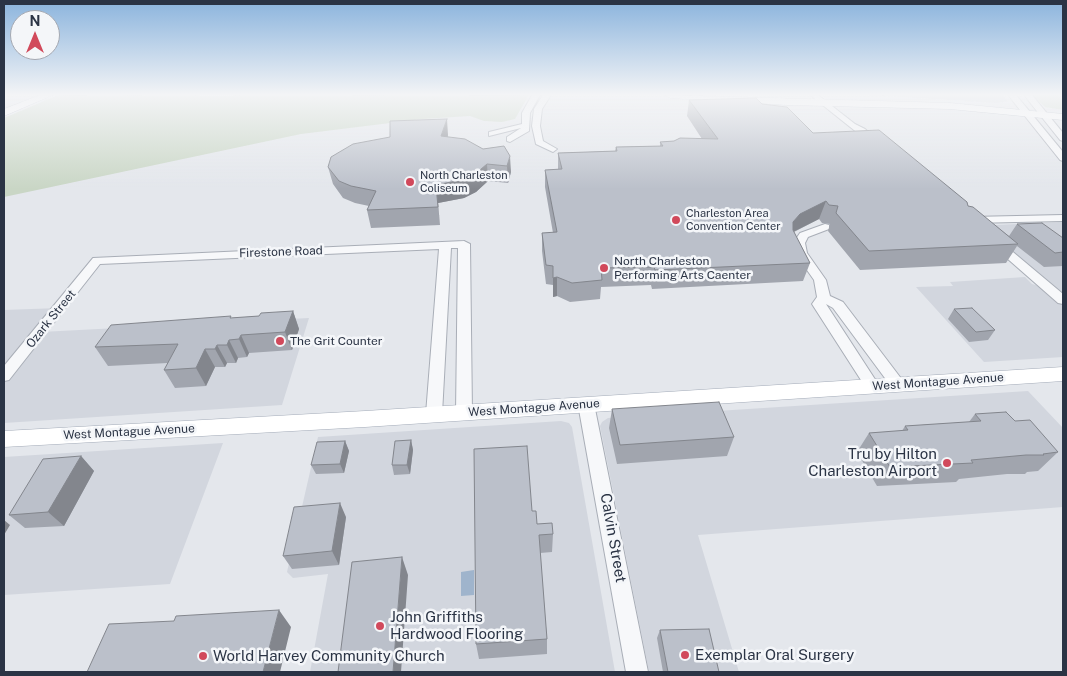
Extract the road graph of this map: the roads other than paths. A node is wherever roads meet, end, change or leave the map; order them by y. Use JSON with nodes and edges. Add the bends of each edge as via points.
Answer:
{"nodes":[{"id":1,"x":536,"y":126,"type":"joint"},
{"id":2,"x":519,"y":127,"type":"edge"},
{"id":3,"x":526,"y":127,"type":"edge"},
{"id":4,"x":862,"y":127,"type":"edge"},
{"id":5,"x":1038,"y":127,"type":"edge"},
{"id":6,"x":1054,"y":127,"type":"edge"},
{"id":7,"x":492,"y":134,"type":"dead end"},
{"id":8,"x":1063,"y":138,"type":"edge"},
{"id":9,"x":552,"y":149,"type":"dead end"},
{"id":10,"x":887,"y":152,"type":"edge"},
{"id":11,"x":1063,"y":158,"type":"edge"},
{"id":12,"x":1063,"y":218,"type":"edge"},
{"id":13,"x":963,"y":219,"type":"joint"},
{"id":14,"x":825,"y":227,"type":"dead end"},
{"id":15,"x":445,"y":245,"type":"junction"},
{"id":16,"x":97,"y":261,"type":"joint"},
{"id":17,"x":824,"y":298,"type":"junction"},
{"id":18,"x":1063,"y":300,"type":"edge"},
{"id":19,"x":1063,"y":374,"type":"edge"},
{"id":20,"x":4,"y":376,"type":"edge"},
{"id":21,"x":898,"y":385,"type":"junction"},
{"id":22,"x":873,"y":387,"type":"junction"},
{"id":23,"x":586,"y":404,"type":"junction"},
{"id":24,"x":464,"y":413,"type":"junction"},
{"id":25,"x":434,"y":414,"type":"junction"},
{"id":26,"x":4,"y":439,"type":"edge"},
{"id":27,"x":637,"y":672,"type":"edge"}],
"edges":[{"from":1,"to":3,"type":"street","via":[[514,141]]},
{"from":1,"to":9,"type":"street","via":[[539,142]]},
{"from":2,"to":7,"type":"street"},
{"from":4,"to":10,"type":"street","via":[[862,131]]},
{"from":5,"to":11,"type":"street"},
{"from":6,"to":8,"type":"street"},
{"from":12,"to":13,"type":"street"},
{"from":13,"to":18,"type":"street"},
{"from":14,"to":17,"type":"street","via":[[804,236],[799,243],[800,253],[820,280]]},
{"from":15,"to":16,"type":"street","name":"Firestone Road"},
{"from":15,"to":24,"type":"street","name":"Firestone Road","via":[[464,244]]},
{"from":15,"to":25,"type":"street"},
{"from":16,"to":20,"type":"street","name":"Ozark Street"},
{"from":17,"to":21,"type":"street","via":[[838,305]]},
{"from":17,"to":22,"type":"street","via":[[818,304]]},
{"from":19,"to":21,"type":"main road","name":"West Montague Avenue"},
{"from":21,"to":22,"type":"main road","name":"West Montague Avenue"},
{"from":22,"to":23,"type":"main road","name":"West Montague Avenue"},
{"from":23,"to":24,"type":"main road","name":"West Montague Avenue"},
{"from":23,"to":27,"type":"street","name":"Calvin Street"},
{"from":24,"to":25,"type":"main road","name":"West Montague Avenue"},
{"from":25,"to":26,"type":"main road","name":"West Montague Avenue"}]}
